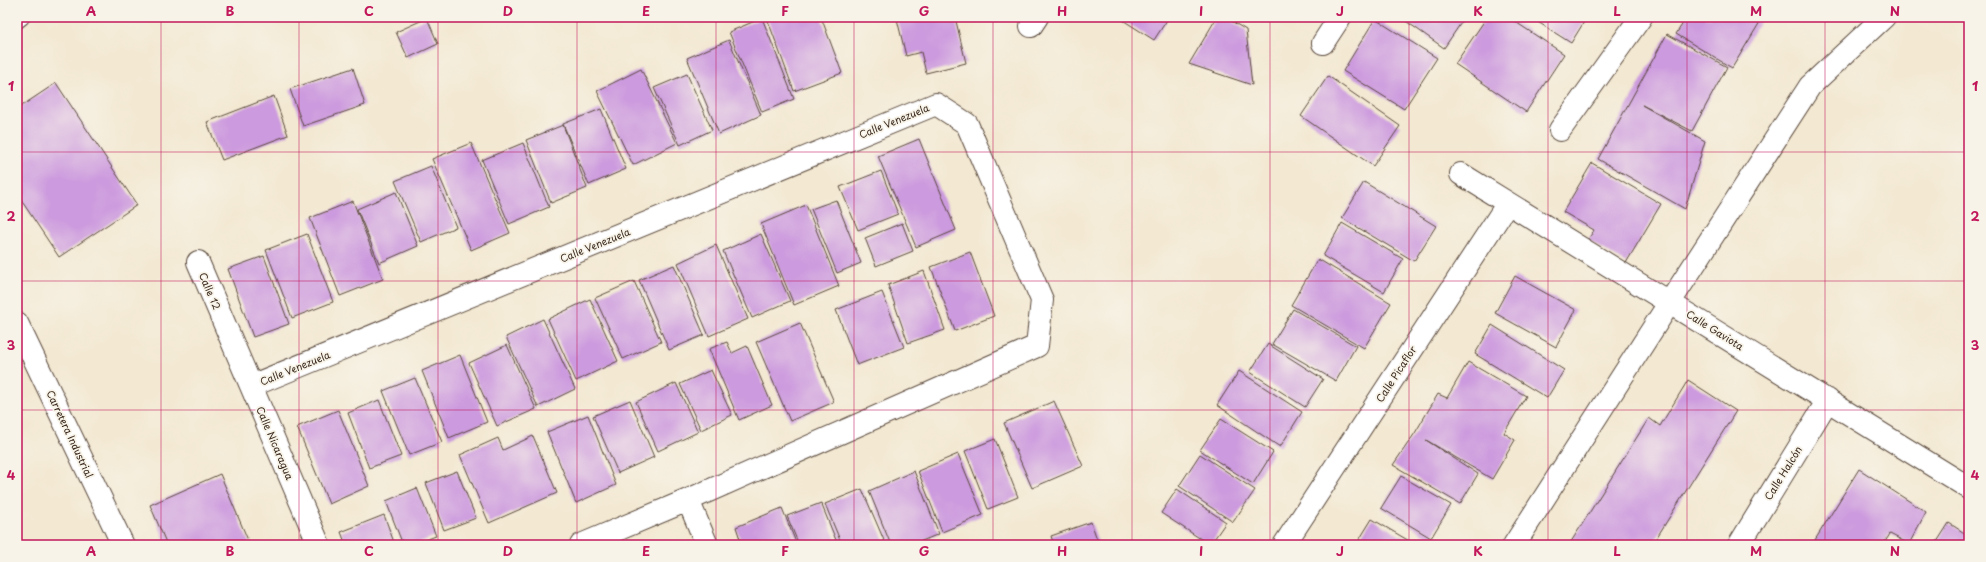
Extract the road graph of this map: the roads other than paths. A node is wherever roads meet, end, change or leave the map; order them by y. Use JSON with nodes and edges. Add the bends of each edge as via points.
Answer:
{"nodes":[{"id":1,"x":22,"y":17,"type":"edge"},
{"id":2,"x":1340,"y":17,"type":"edge"},
{"id":3,"x":1641,"y":17,"type":"edge"},
{"id":4,"x":1884,"y":17,"type":"edge"},
{"id":5,"x":17,"y":21,"type":"edge"},
{"id":6,"x":1323,"y":43,"type":"dead end"},
{"id":7,"x":1560,"y":130,"type":"dead end"},
{"id":8,"x":1461,"y":174,"type":"dead end"},
{"id":9,"x":1508,"y":203,"type":"junction"},
{"id":10,"x":198,"y":262,"type":"dead end"},
{"id":11,"x":1670,"y":302,"type":"junction"},
{"id":12,"x":222,"y":319,"type":"joint"},
{"id":13,"x":17,"y":323,"type":"edge"},
{"id":14,"x":251,"y":386,"type":"junction"},
{"id":15,"x":1828,"y":400,"type":"junction"},
{"id":16,"x":1969,"y":488,"type":"edge"},
{"id":17,"x":688,"y":500,"type":"junction"},
{"id":18,"x":123,"y":545,"type":"edge"},
{"id":19,"x":319,"y":545,"type":"edge"},
{"id":20,"x":581,"y":545,"type":"edge"},
{"id":21,"x":707,"y":545,"type":"edge"},
{"id":22,"x":1284,"y":545,"type":"edge"},
{"id":23,"x":1514,"y":545,"type":"edge"},
{"id":24,"x":1739,"y":545,"type":"edge"}],
"edges":[{"from":1,"to":5,"type":"lane"},
{"from":2,"to":6,"type":"street"},
{"from":3,"to":7,"type":"street"},
{"from":4,"to":11,"type":"street","via":[[1810,86]]},
{"from":8,"to":9,"type":"street","name":"Calle Gaviota"},
{"from":9,"to":11,"type":"street","name":"Calle Gaviota"},
{"from":9,"to":22,"type":"street","name":"Calle Picaflor"},
{"from":10,"to":12,"type":"street","name":"Calle 12"},
{"from":11,"to":15,"type":"street","name":"Calle Gaviota"},
{"from":11,"to":23,"type":"street"},
{"from":12,"to":14,"type":"street","name":"Calle Nicaragua"},
{"from":13,"to":18,"type":"street","name":"Carretera Industrial"},
{"from":14,"to":17,"type":"street","name":"Calle Venezuela","via":[[936,104],[967,124],[1042,300],[1037,346]]},
{"from":14,"to":19,"type":"street","name":"Calle Nicaragua"},
{"from":15,"to":16,"type":"street","name":"Calle Gaviota"},
{"from":15,"to":24,"type":"street","name":"Calle Halcón"},
{"from":17,"to":20,"type":"street","name":"Calle Venezuela"},
{"from":17,"to":21,"type":"street"}]}
